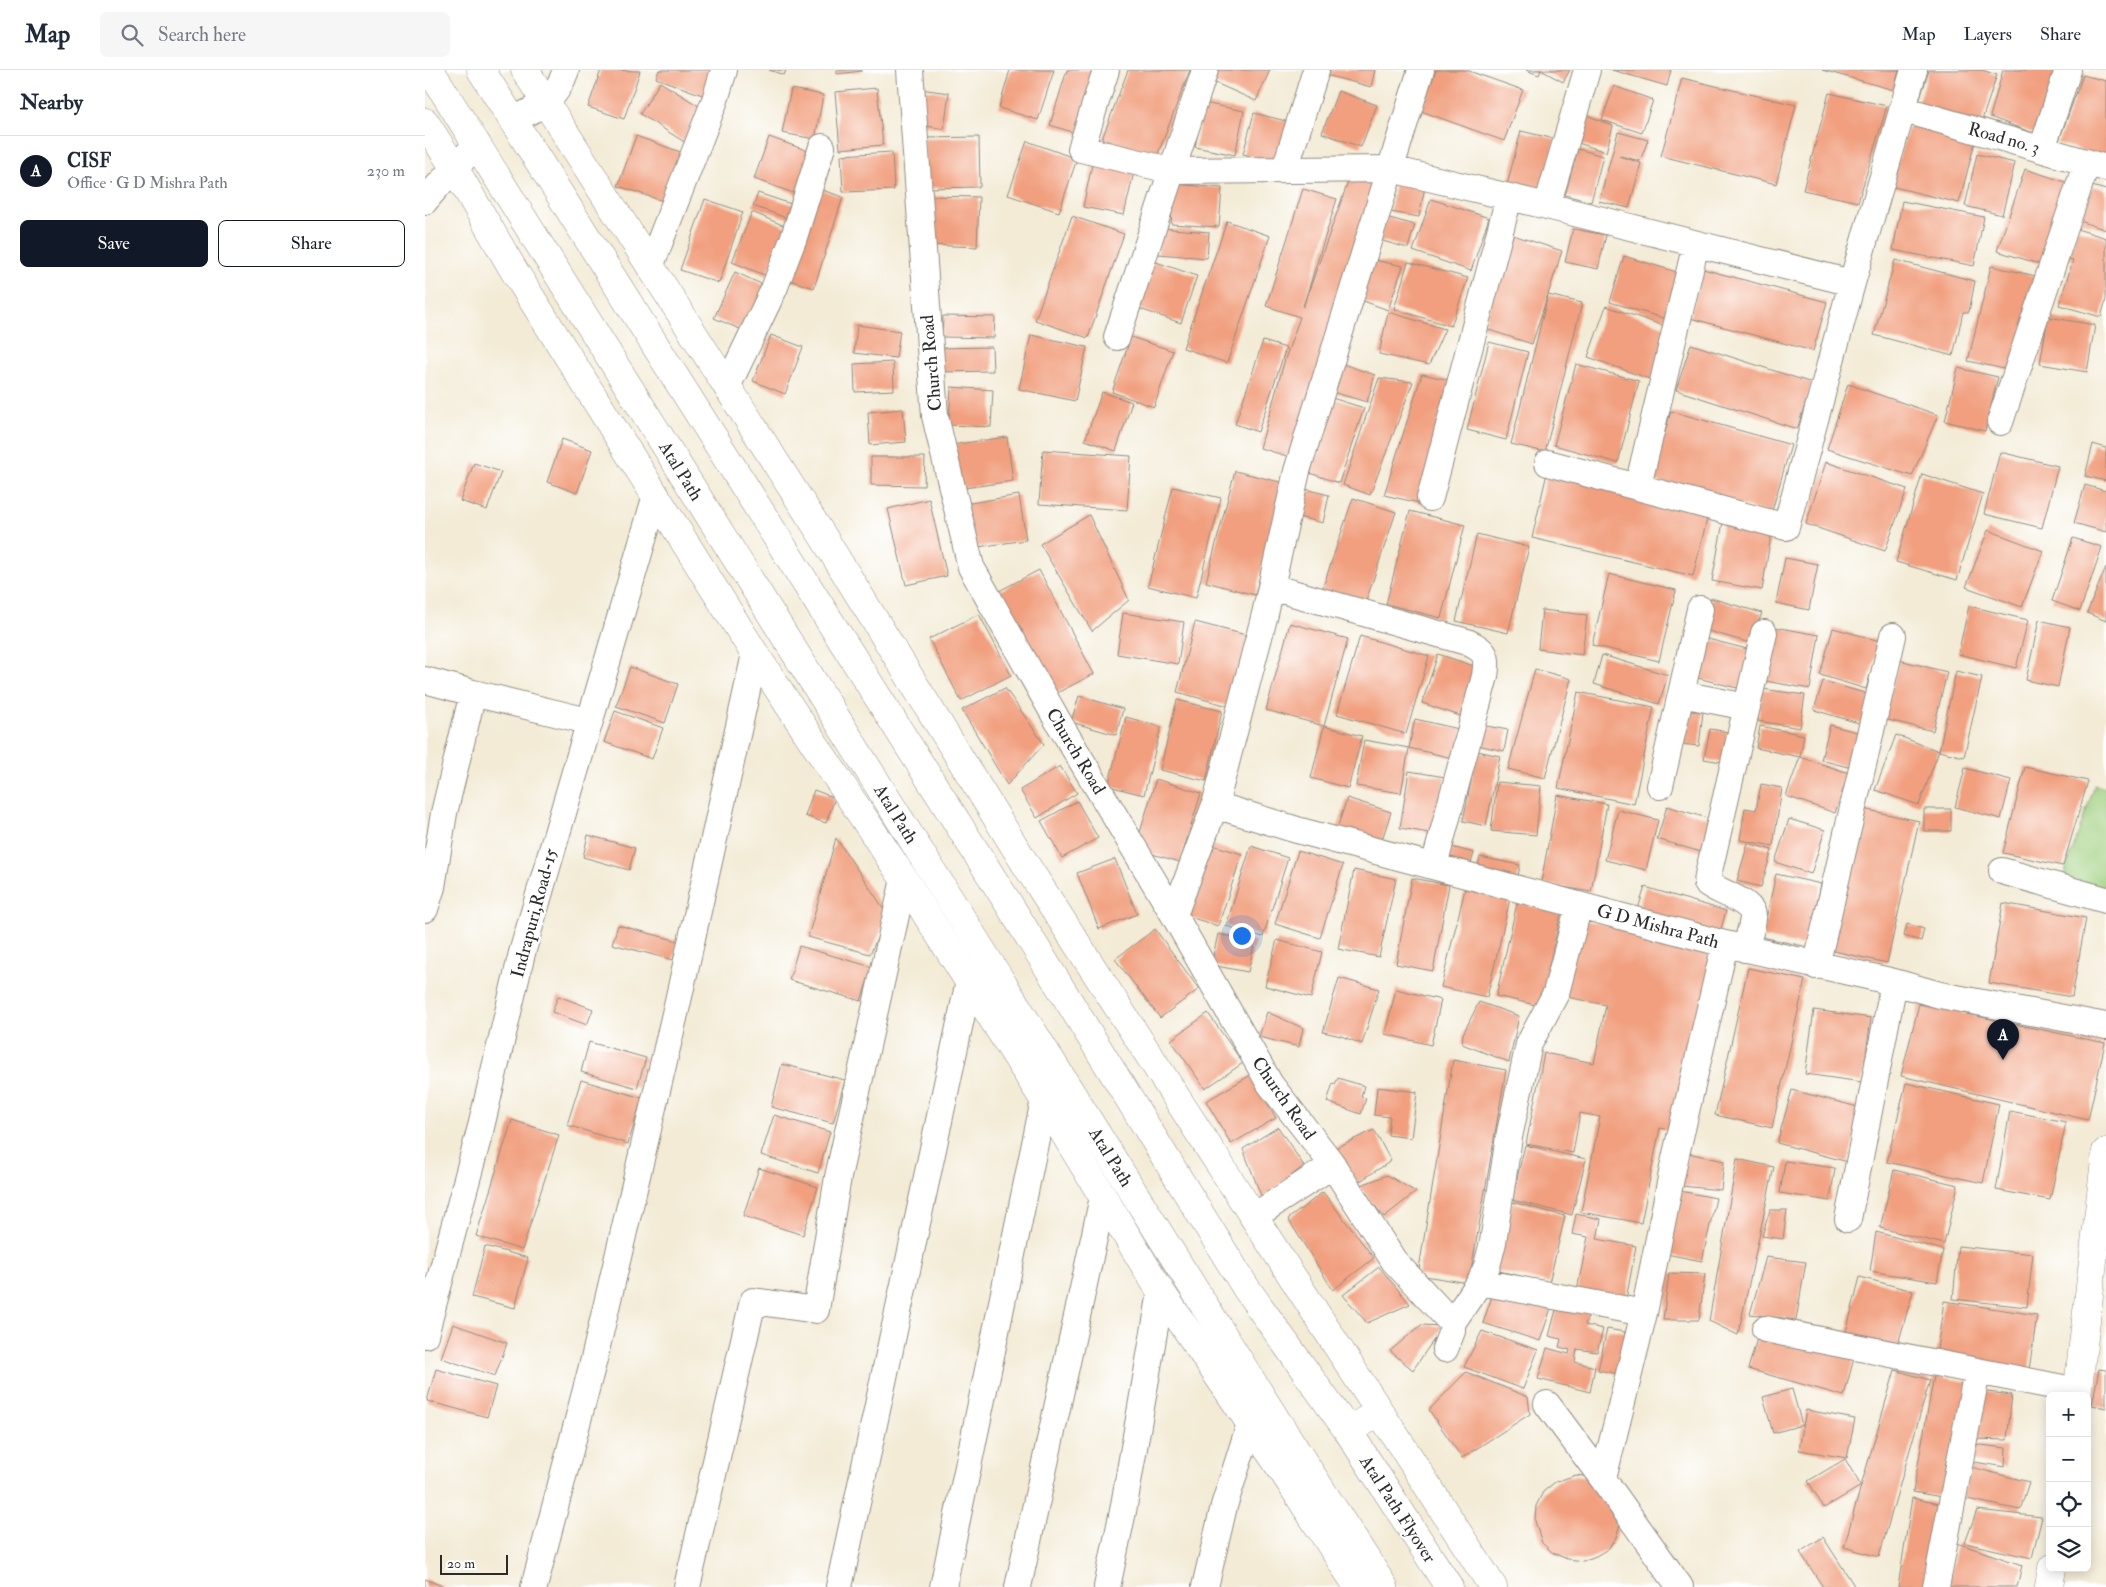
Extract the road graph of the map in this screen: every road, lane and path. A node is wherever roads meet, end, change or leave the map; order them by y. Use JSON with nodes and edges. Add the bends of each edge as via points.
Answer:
{"nodes":[{"id":1,"x":430,"y":70,"type":"edge"},
{"id":2,"x":481,"y":70,"type":"edge"},
{"id":3,"x":525,"y":70,"type":"edge"},
{"id":4,"x":565,"y":70,"type":"edge"},
{"id":5,"x":724,"y":70,"type":"edge"},
{"id":6,"x":909,"y":70,"type":"edge"},
{"id":7,"x":1106,"y":70,"type":"edge"},
{"id":8,"x":1205,"y":70,"type":"edge"},
{"id":9,"x":1316,"y":70,"type":"edge"},
{"id":10,"x":1421,"y":70,"type":"edge"},
{"id":11,"x":1587,"y":70,"type":"edge"},
{"id":12,"x":1914,"y":70,"type":"edge"},
{"id":13,"x":2068,"y":70,"type":"edge"},
{"id":14,"x":545,"y":104,"type":"junction"},
{"id":15,"x":1902,"y":110,"type":"junction"},
{"id":16,"x":513,"y":120,"type":"junction"},
{"id":17,"x":425,"y":122,"type":"edge"},
{"id":18,"x":477,"y":144,"type":"junction"},
{"id":19,"x":822,"y":147,"type":"dead end"},
{"id":20,"x":2042,"y":149,"type":"junction"},
{"id":21,"x":2097,"y":165,"type":"edge"},
{"id":22,"x":455,"y":169,"type":"junction"},
{"id":23,"x":1285,"y":169,"type":"junction"},
{"id":24,"x":1391,"y":169,"type":"junction"},
{"id":25,"x":1174,"y":170,"type":"junction"},
{"id":26,"x":1509,"y":197,"type":"junction"},
{"id":27,"x":425,"y":201,"type":"edge"},
{"id":28,"x":1547,"y":206,"type":"junction"},
{"id":29,"x":1696,"y":244,"type":"junction"},
{"id":30,"x":650,"y":267,"type":"junction"},
{"id":31,"x":1852,"y":283,"type":"junction"},
{"id":32,"x":1117,"y":337,"type":"dead end"},
{"id":33,"x":727,"y":387,"type":"junction"},
{"id":34,"x":2001,"y":422,"type":"dead end"},
{"id":35,"x":1548,"y":463,"type":"dead end"},
{"id":36,"x":1638,"y":486,"type":"junction"},
{"id":37,"x":656,"y":495,"type":"junction"},
{"id":38,"x":1430,"y":498,"type":"dead end"},
{"id":39,"x":1271,"y":587,"type":"junction"},
{"id":40,"x":1700,"y":609,"type":"dead end"},
{"id":41,"x":1764,"y":633,"type":"dead end"},
{"id":42,"x":1893,"y":636,"type":"dead end"},
{"id":43,"x":755,"y":654,"type":"junction"},
{"id":44,"x":425,"y":680,"type":"edge"},
{"id":45,"x":473,"y":693,"type":"junction"},
{"id":46,"x":1681,"y":694,"type":"junction"},
{"id":47,"x":1747,"y":707,"type":"junction"},
{"id":48,"x":589,"y":721,"type":"junction"},
{"id":49,"x":1659,"y":786,"type":"dead end"},
{"id":50,"x":1215,"y":805,"type":"junction"},
{"id":51,"x":1434,"y":866,"type":"junction"},
{"id":52,"x":2002,"y":871,"type":"dead end"},
{"id":53,"x":904,"y":879,"type":"junction"},
{"id":54,"x":2106,"y":900,"type":"edge"},
{"id":55,"x":1579,"y":905,"type":"junction"},
{"id":56,"x":425,"y":909,"type":"edge"},
{"id":57,"x":1174,"y":915,"type":"junction"},
{"id":58,"x":1735,"y":947,"type":"junction"},
{"id":59,"x":1816,"y":966,"type":"junction"},
{"id":60,"x":969,"y":981,"type":"junction"},
{"id":61,"x":1894,"y":982,"type":"junction"},
{"id":62,"x":2106,"y":1026,"type":"edge"},
{"id":63,"x":1044,"y":1100,"type":"junction"},
{"id":64,"x":2106,"y":1152,"type":"edge"},
{"id":65,"x":1333,"y":1165,"type":"junction"},
{"id":66,"x":1103,"y":1197,"type":"junction"},
{"id":67,"x":1253,"y":1217,"type":"junction"},
{"id":68,"x":1848,"y":1219,"type":"dead end"},
{"id":69,"x":2100,"y":1258,"type":"edge"},
{"id":70,"x":1480,"y":1282,"type":"junction"},
{"id":71,"x":1161,"y":1292,"type":"junction"},
{"id":72,"x":1643,"y":1313,"type":"junction"},
{"id":73,"x":1452,"y":1324,"type":"junction"},
{"id":74,"x":1765,"y":1329,"type":"dead end"},
{"id":75,"x":425,"y":1334,"type":"edge"},
{"id":76,"x":1445,"y":1349,"type":"dead end"},
{"id":77,"x":1977,"y":1371,"type":"junction"},
{"id":78,"x":2073,"y":1392,"type":"edge"},
{"id":79,"x":2078,"y":1392,"type":"edge"},
{"id":80,"x":1547,"y":1404,"type":"dead end"},
{"id":81,"x":1379,"y":1412,"type":"junction"},
{"id":82,"x":1250,"y":1424,"type":"junction"},
{"id":83,"x":1348,"y":1431,"type":"junction"},
{"id":84,"x":1277,"y":1462,"type":"junction"},
{"id":85,"x":1603,"y":1478,"type":"junction"},
{"id":86,"x":1317,"y":1483,"type":"junction"},
{"id":87,"x":2051,"y":1572,"type":"edge"},
{"id":88,"x":1355,"y":1586,"type":"edge"},
{"id":89,"x":534,"y":1587,"type":"edge"},
{"id":90,"x":687,"y":1587,"type":"edge"},
{"id":91,"x":839,"y":1587,"type":"edge"},
{"id":92,"x":943,"y":1587,"type":"edge"},
{"id":93,"x":1018,"y":1587,"type":"edge"},
{"id":94,"x":1107,"y":1587,"type":"edge"},
{"id":95,"x":1205,"y":1587,"type":"edge"},
{"id":96,"x":1383,"y":1587,"type":"edge"},
{"id":97,"x":1449,"y":1587,"type":"edge"},
{"id":98,"x":1493,"y":1587,"type":"edge"},
{"id":99,"x":1680,"y":1587,"type":"edge"},
{"id":100,"x":1936,"y":1587,"type":"edge"},
{"id":101,"x":2049,"y":1587,"type":"edge"}],
"edges":[{"from":1,"to":18,"type":"street"},
{"from":2,"to":16,"type":"street"},
{"from":3,"to":14,"type":"street"},
{"from":4,"to":14,"type":"street","via":[[560,87]]},
{"from":5,"to":30,"type":"street"},
{"from":6,"to":57,"type":"street","name":"Church Road","via":[[935,416],[971,567],[1059,723]]},
{"from":7,"to":25,"type":"street","via":[[1081,149]]},
{"from":8,"to":25,"type":"street"},
{"from":9,"to":23,"type":"street"},
{"from":10,"to":24,"type":"street"},
{"from":11,"to":28,"type":"street"},
{"from":12,"to":15,"type":"street"},
{"from":13,"to":20,"type":"street"},
{"from":14,"to":16,"type":"street"},
{"from":14,"to":30,"type":"street"},
{"from":15,"to":20,"type":"street","name":"Road no. 3"},
{"from":15,"to":31,"type":"street"},
{"from":16,"to":83,"type":"street","via":[[1009,906],[1245,1288]]},
{"from":17,"to":22,"type":"street"},
{"from":18,"to":22,"type":"street"},
{"from":18,"to":86,"type":"street","name":"Atal Path"},
{"from":19,"to":33,"type":"street","via":[[774,288]]},
{"from":20,"to":21,"type":"street","name":"Road no. 3"},
{"from":21,"to":34,"type":"street"},
{"from":22,"to":27,"type":"street","via":[[442,179]]},
{"from":22,"to":37,"type":"street","via":[[513,269]]},
{"from":23,"to":24,"type":"street"},
{"from":23,"to":25,"type":"street"},
{"from":24,"to":26,"type":"street"},
{"from":24,"to":39,"type":"street","via":[[1297,471]]},
{"from":25,"to":32,"type":"street"},
{"from":26,"to":28,"type":"street"},
{"from":26,"to":38,"type":"street"},
{"from":28,"to":29,"type":"street"},
{"from":29,"to":31,"type":"street"},
{"from":29,"to":36,"type":"street"},
{"from":30,"to":33,"type":"street"},
{"from":31,"to":36,"type":"street","via":[[1786,527]]},
{"from":33,"to":67,"type":"street","via":[[1026,865]]},
{"from":35,"to":36,"type":"street"},
{"from":37,"to":43,"type":"street"},
{"from":37,"to":48,"type":"street","name":"Indrapuri,Road-15"},
{"from":39,"to":50,"type":"street"},
{"from":39,"to":51,"type":"street","via":[[1467,642],[1485,653],[1485,676]]},
{"from":40,"to":46,"type":"street"},
{"from":41,"to":47,"type":"street"},
{"from":42,"to":59,"type":"street"},
{"from":43,"to":53,"type":"street"},
{"from":43,"to":89,"type":"street","via":[[603,1321]]},
{"from":44,"to":45,"type":"street"},
{"from":45,"to":48,"type":"street"},
{"from":45,"to":56,"type":"street"},
{"from":46,"to":47,"type":"street"},
{"from":46,"to":49,"type":"street"},
{"from":47,"to":58,"type":"street","via":[[1707,883],[1750,908],[1754,916]]},
{"from":48,"to":75,"type":"street","name":"Indrapuri,Road-15","via":[[521,953],[481,1127]]},
{"from":50,"to":51,"type":"street","name":"G D Mishra Path"},
{"from":50,"to":57,"type":"street"},
{"from":51,"to":55,"type":"street","name":"G D Mishra Path"},
{"from":52,"to":54,"type":"street"},
{"from":53,"to":60,"type":"street"},
{"from":53,"to":90,"type":"street","via":[[838,1177],[816,1310],[753,1301]]},
{"from":55,"to":58,"type":"street","name":"G D Mishra Path"},
{"from":55,"to":70,"type":"street","via":[[1556,993],[1529,1044],[1509,1137],[1493,1242]]},
{"from":57,"to":65,"type":"street","name":"Church Road","via":[[1270,1084]]},
{"from":58,"to":59,"type":"street","name":"G D Mishra Path"},
{"from":58,"to":72,"type":"street","via":[[1675,1163]]},
{"from":59,"to":61,"type":"street","name":"G D Mishra Path"},
{"from":60,"to":63,"type":"street"},
{"from":60,"to":91,"type":"street"},
{"from":61,"to":62,"type":"street","name":"G D Mishra Path","via":[[1940,995]]},
{"from":61,"to":68,"type":"street"},
{"from":63,"to":66,"type":"street"},
{"from":63,"to":92,"type":"street"},
{"from":64,"to":69,"type":"street"},
{"from":65,"to":67,"type":"street"},
{"from":65,"to":73,"type":"street","name":"Church Road","via":[[1394,1260]]},
{"from":66,"to":71,"type":"street"},
{"from":66,"to":93,"type":"street"},
{"from":67,"to":81,"type":"street"},
{"from":69,"to":79,"type":"street"},
{"from":70,"to":72,"type":"street"},
{"from":70,"to":73,"type":"street"},
{"from":71,"to":82,"type":"street"},
{"from":71,"to":94,"type":"street"},
{"from":72,"to":85,"type":"street"},
{"from":73,"to":76,"type":"street"},
{"from":74,"to":77,"type":"street"},
{"from":77,"to":78,"type":"street"},
{"from":77,"to":100,"type":"street"},
{"from":80,"to":85,"type":"street"},
{"from":81,"to":83,"type":"street"},
{"from":81,"to":98,"type":"street"},
{"from":82,"to":84,"type":"street"},
{"from":82,"to":95,"type":"street","via":[[1224,1506]]},
{"from":83,"to":97,"type":"street","name":"Atal Path Flyover"},
{"from":84,"to":86,"type":"street"},
{"from":84,"to":88,"type":"street"},
{"from":85,"to":99,"type":"street"},
{"from":86,"to":96,"type":"street"},
{"from":87,"to":101,"type":"street"}]}
